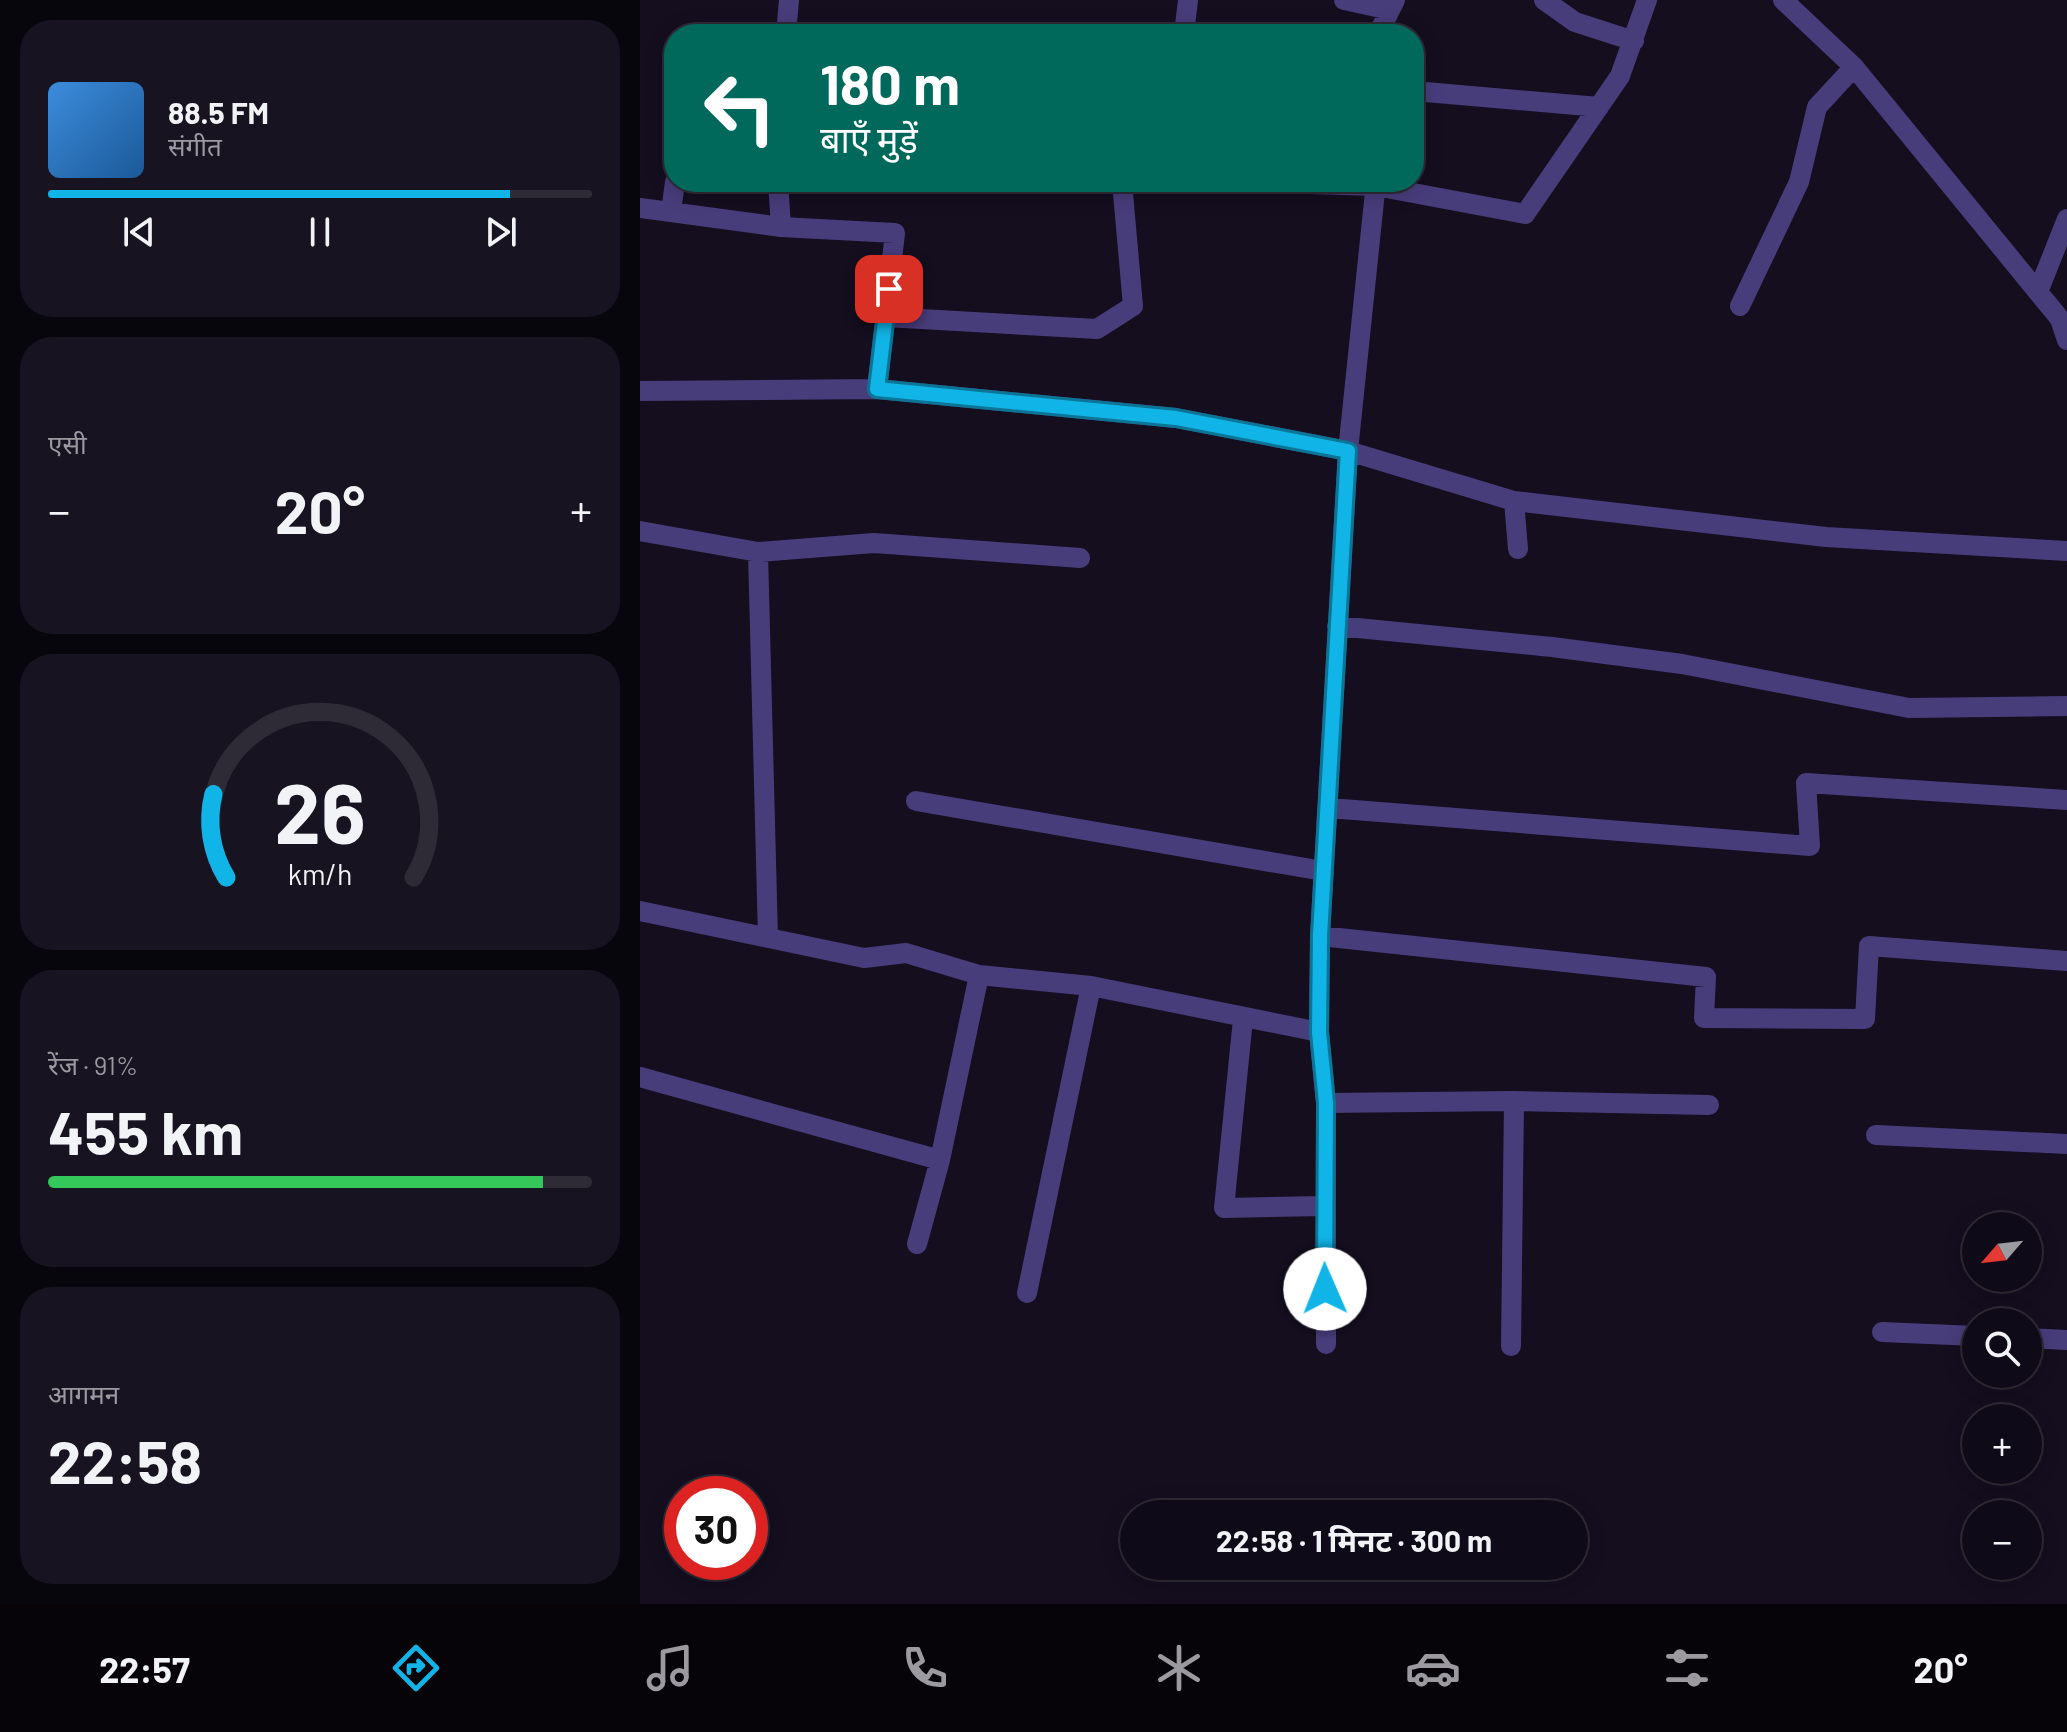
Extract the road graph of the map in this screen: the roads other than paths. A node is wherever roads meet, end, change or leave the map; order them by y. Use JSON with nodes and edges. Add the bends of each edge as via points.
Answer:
{"nodes":[{"id":1,"x":789,"y":0,"type":"edge"},
{"id":2,"x":1188,"y":0,"type":"edge"},
{"id":3,"x":1344,"y":0,"type":"edge"},
{"id":4,"x":1544,"y":0,"type":"edge"},
{"id":5,"x":1647,"y":0,"type":"edge"},
{"id":6,"x":1783,"y":0,"type":"edge"},
{"id":7,"x":1393,"y":5,"type":"edge"},
{"id":8,"x":787,"y":24,"type":"edge"},
{"id":9,"x":1185,"y":24,"type":"edge"},
{"id":10,"x":1383,"y":24,"type":"edge"},
{"id":11,"x":1634,"y":41,"type":"junction"},
{"id":12,"x":1854,"y":67,"type":"junction"},
{"id":13,"x":1424,"y":92,"type":"edge"},
{"id":14,"x":1599,"y":107,"type":"junction"},
{"id":15,"x":674,"y":192,"type":"edge"},
{"id":16,"x":779,"y":192,"type":"edge"},
{"id":17,"x":1123,"y":192,"type":"edge"},
{"id":18,"x":1375,"y":192,"type":"edge"},
{"id":19,"x":1416,"y":192,"type":"edge"},
{"id":20,"x":640,"y":208,"type":"edge"},
{"id":21,"x":671,"y":212,"type":"junction"},
{"id":22,"x":2067,"y":219,"type":"edge"},
{"id":23,"x":781,"y":227,"type":"junction"},
{"id":24,"x":2038,"y":292,"type":"junction"},
{"id":25,"x":1740,"y":306,"type":"dead end"},
{"id":26,"x":886,"y":317,"type":"junction"},
{"id":27,"x":2067,"y":340,"type":"edge"},
{"id":28,"x":877,"y":389,"type":"junction"},
{"id":29,"x":640,"y":391,"type":"edge"},
{"id":30,"x":1348,"y":451,"type":"junction"},
{"id":31,"x":1514,"y":501,"type":"junction"},
{"id":32,"x":640,"y":531,"type":"edge"},
{"id":33,"x":1518,"y":549,"type":"dead end"},
{"id":34,"x":2067,"y":551,"type":"edge"},
{"id":35,"x":758,"y":552,"type":"junction"},
{"id":36,"x":1080,"y":558,"type":"dead end"},
{"id":37,"x":1337,"y":626,"type":"junction"},
{"id":38,"x":2067,"y":706,"type":"edge"},
{"id":39,"x":2067,"y":800,"type":"edge"},
{"id":40,"x":916,"y":801,"type":"dead end"},
{"id":41,"x":1329,"y":808,"type":"junction"},
{"id":42,"x":1323,"y":871,"type":"junction"},
{"id":43,"x":640,"y":911,"type":"edge"},
{"id":44,"x":1320,"y":936,"type":"junction"},
{"id":45,"x":768,"y":938,"type":"junction"},
{"id":46,"x":2067,"y":961,"type":"edge"},
{"id":47,"x":979,"y":975,"type":"junction"},
{"id":48,"x":1091,"y":986,"type":"junction"},
{"id":49,"x":1243,"y":1019,"type":"junction"},
{"id":50,"x":1319,"y":1032,"type":"junction"},
{"id":51,"x":640,"y":1077,"type":"edge"},
{"id":52,"x":1514,"y":1101,"type":"junction"},
{"id":53,"x":1326,"y":1103,"type":"junction"},
{"id":54,"x":1709,"y":1105,"type":"dead end"},
{"id":55,"x":1876,"y":1135,"type":"dead end"},
{"id":56,"x":2067,"y":1144,"type":"edge"},
{"id":57,"x":940,"y":1160,"type":"junction"},
{"id":58,"x":1324,"y":1206,"type":"junction"},
{"id":59,"x":917,"y":1244,"type":"dead end"},
{"id":60,"x":1027,"y":1293,"type":"dead end"},
{"id":61,"x":1882,"y":1332,"type":"dead end"},
{"id":62,"x":1962,"y":1335,"type":"edge"},
{"id":63,"x":2042,"y":1339,"type":"edge"},
{"id":64,"x":2067,"y":1340,"type":"edge"},
{"id":65,"x":1326,"y":1344,"type":"dead end"},
{"id":66,"x":1511,"y":1346,"type":"dead end"}],
"edges":[{"from":1,"to":8,"type":"street"},
{"from":2,"to":9,"type":"street"},
{"from":3,"to":7,"type":"street"},
{"from":4,"to":11,"type":"street","via":[[1575,22]]},
{"from":5,"to":11,"type":"street"},
{"from":6,"to":12,"type":"street"},
{"from":7,"to":10,"type":"street"},
{"from":11,"to":14,"type":"street","via":[[1620,76]]},
{"from":12,"to":24,"type":"street"},
{"from":12,"to":25,"type":"street","via":[[1817,107],[1799,182]]},
{"from":13,"to":14,"type":"street"},
{"from":14,"to":19,"type":"street","via":[[1525,214]]},
{"from":15,"to":21,"type":"street"},
{"from":16,"to":23,"type":"street"},
{"from":17,"to":26,"type":"street","via":[[1133,306],[1097,329]]},
{"from":18,"to":30,"type":"street"},
{"from":20,"to":21,"type":"street"},
{"from":21,"to":23,"type":"street"},
{"from":22,"to":24,"type":"street"},
{"from":23,"to":26,"type":"street","via":[[895,233]]},
{"from":24,"to":27,"type":"street","via":[[2060,319]]},
{"from":26,"to":28,"type":"street"},
{"from":28,"to":29,"type":"street"},
{"from":28,"to":30,"type":"street","via":[[1176,418]]},
{"from":30,"to":31,"type":"street"},
{"from":30,"to":37,"type":"street"},
{"from":31,"to":33,"type":"street"},
{"from":31,"to":34,"type":"street","via":[[1826,537]]},
{"from":32,"to":35,"type":"street"},
{"from":35,"to":36,"type":"street","via":[[874,543]]},
{"from":35,"to":45,"type":"street"},
{"from":37,"to":38,"type":"street","via":[[1682,664],[1909,708]]},
{"from":37,"to":41,"type":"street"},
{"from":39,"to":41,"type":"street","via":[[1806,783],[1810,846]]},
{"from":40,"to":42,"type":"street"},
{"from":41,"to":42,"type":"street"},
{"from":42,"to":44,"type":"street"},
{"from":43,"to":45,"type":"street"},
{"from":44,"to":46,"type":"street","via":[[1706,977],[1704,1018],[1865,1019],[1869,946]]},
{"from":44,"to":50,"type":"street"},
{"from":45,"to":47,"type":"street","via":[[864,958],[906,953]]},
{"from":47,"to":48,"type":"street"},
{"from":47,"to":57,"type":"street"},
{"from":48,"to":49,"type":"street"},
{"from":48,"to":60,"type":"street"},
{"from":49,"to":50,"type":"street"},
{"from":49,"to":58,"type":"street","via":[[1224,1208]]},
{"from":50,"to":53,"type":"street"},
{"from":51,"to":57,"type":"street"},
{"from":52,"to":53,"type":"street"},
{"from":52,"to":54,"type":"street"},
{"from":52,"to":66,"type":"street"},
{"from":53,"to":58,"type":"street"},
{"from":55,"to":56,"type":"street"},
{"from":57,"to":59,"type":"street"},
{"from":58,"to":65,"type":"street"},
{"from":61,"to":62,"type":"street"},
{"from":63,"to":64,"type":"street"}]}
